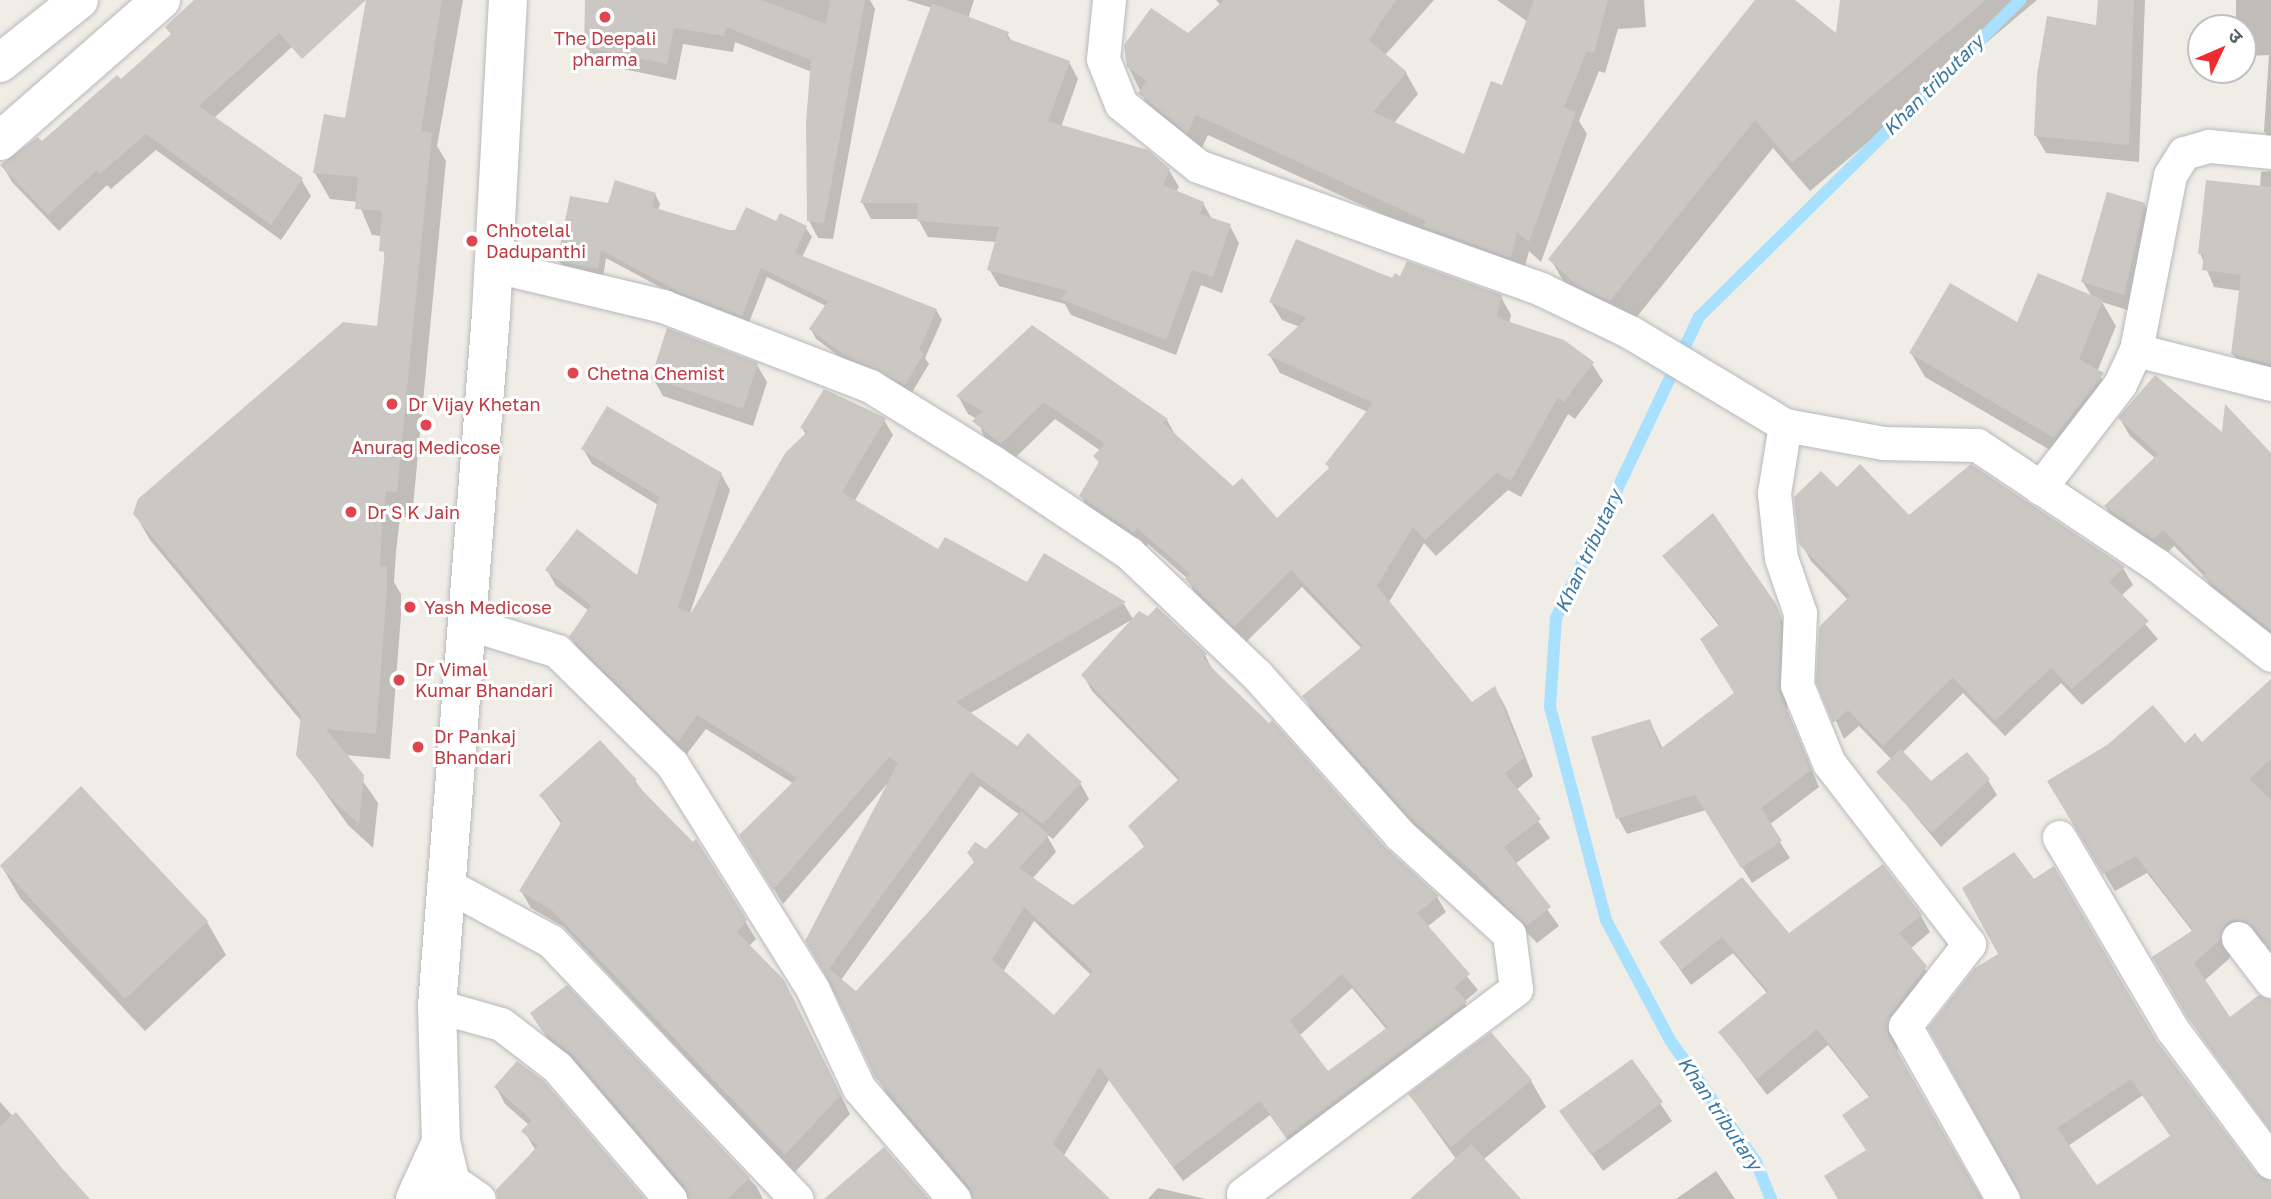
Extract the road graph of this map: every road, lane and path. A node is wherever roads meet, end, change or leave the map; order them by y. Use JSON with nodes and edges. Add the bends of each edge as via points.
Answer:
{"nodes":[{"id":1,"x":79,"y":0,"type":"edge"},
{"id":2,"x":161,"y":0,"type":"edge"},
{"id":3,"x":508,"y":0,"type":"edge"},
{"id":4,"x":1109,"y":0,"type":"edge"},
{"id":5,"x":0,"y":63,"type":"edge"},
{"id":6,"x":0,"y":141,"type":"edge"},
{"id":7,"x":2271,"y":152,"type":"edge"},
{"id":8,"x":491,"y":265,"type":"junction"},
{"id":9,"x":2136,"y":350,"type":"junction"},
{"id":10,"x":2271,"y":384,"type":"edge"},
{"id":11,"x":1785,"y":425,"type":"junction"},
{"id":12,"x":2040,"y":488,"type":"junction"},
{"id":13,"x":467,"y":623,"type":"junction"},
{"id":14,"x":2271,"y":655,"type":"edge"},
{"id":15,"x":2059,"y":837,"type":"dead end"},
{"id":16,"x":447,"y":885,"type":"junction"},
{"id":17,"x":2238,"y":938,"type":"dead end"},
{"id":18,"x":2271,"y":981,"type":"edge"},
{"id":19,"x":437,"y":1006,"type":"junction"},
{"id":20,"x":441,"y":1142,"type":"junction"},
{"id":21,"x":2271,"y":1163,"type":"edge"},
{"id":22,"x":461,"y":1192,"type":"edge"},
{"id":23,"x":415,"y":1199,"type":"edge"},
{"id":24,"x":670,"y":1199,"type":"edge"},
{"id":25,"x":797,"y":1199,"type":"edge"},
{"id":26,"x":954,"y":1199,"type":"edge"},
{"id":27,"x":1247,"y":1199,"type":"edge"},
{"id":28,"x":2003,"y":1199,"type":"edge"}],
"edges":[{"from":1,"to":5,"type":"street"},
{"from":2,"to":6,"type":"street"},
{"from":3,"to":8,"type":"street"},
{"from":4,"to":11,"type":"street","via":[[1103,59],[1121,104],[1198,166],[1541,289],[1630,332]]},
{"from":7,"to":9,"type":"street","via":[[2209,146],[2184,153],[2170,175]]},
{"from":8,"to":13,"type":"street"},
{"from":8,"to":27,"type":"street","via":[[663,306],[870,386],[993,462],[1129,553],[1257,675],[1399,834],[1509,934],[1516,989],[1243,1194]]},
{"from":9,"to":10,"type":"street"},
{"from":9,"to":12,"type":"street","via":[[2120,384]]},
{"from":11,"to":12,"type":"street","via":[[1883,443],[1977,446]]},
{"from":11,"to":28,"type":"street","via":[[1774,492],[1781,558],[1800,613],[1797,685],[1829,763],[1969,944],[1905,1026]]},
{"from":12,"to":14,"type":"street","via":[[2157,565]]},
{"from":13,"to":16,"type":"street"},
{"from":13,"to":26,"type":"street","via":[[557,651],[671,764],[813,990],[859,1088]]},
{"from":15,"to":21,"type":"street","via":[[2172,1029]]},
{"from":16,"to":19,"type":"street"},
{"from":16,"to":25,"type":"street","via":[[551,941]]},
{"from":17,"to":18,"type":"street"},
{"from":19,"to":20,"type":"street"},
{"from":19,"to":24,"type":"street","via":[[501,1024],[557,1067]]},
{"from":20,"to":22,"type":"street"},
{"from":20,"to":23,"type":"street"}]}
